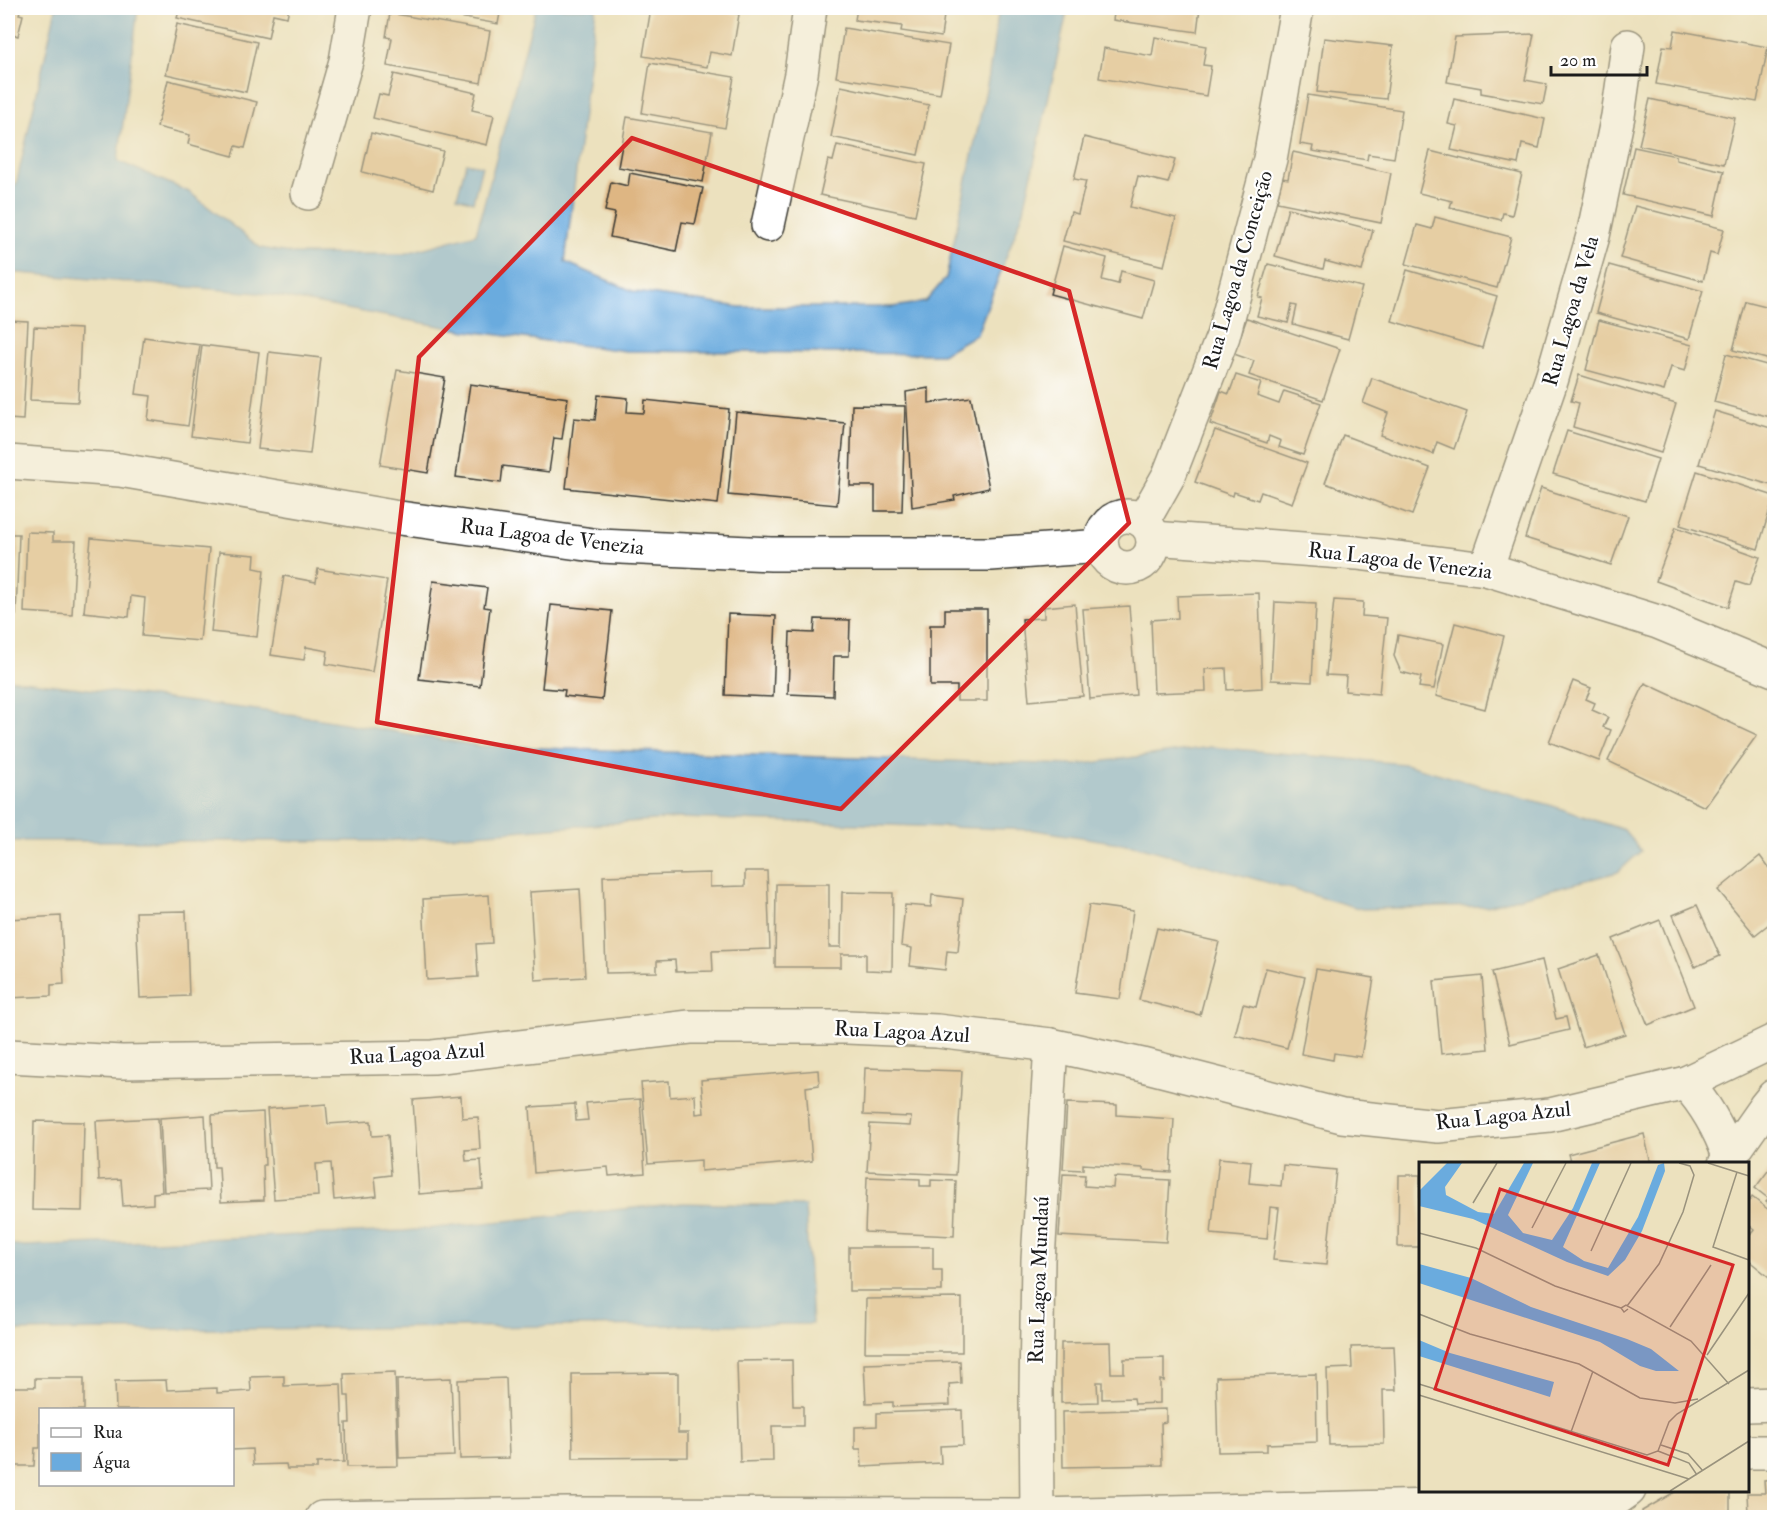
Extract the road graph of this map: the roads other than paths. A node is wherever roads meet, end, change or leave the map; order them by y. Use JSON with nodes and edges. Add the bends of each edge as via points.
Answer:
{"nodes":[{"id":1,"x":356,"y":8,"type":"edge"},
{"id":2,"x":810,"y":8,"type":"edge"},
{"id":3,"x":1297,"y":8,"type":"edge"},
{"id":4,"x":1628,"y":46,"type":"dead end"},
{"id":5,"x":308,"y":193,"type":"dead end"},
{"id":6,"x":768,"y":225,"type":"dead end"},
{"id":7,"x":8,"y":462,"type":"edge"},
{"id":8,"x":1148,"y":529,"type":"junction"},
{"id":9,"x":1102,"y":546,"type":"junction"},
{"id":10,"x":1486,"y":569,"type":"junction"},
{"id":11,"x":1774,"y":670,"type":"edge"},
{"id":12,"x":1774,"y":1041,"type":"edge"},
{"id":13,"x":1051,"y":1045,"type":"junction"},
{"id":14,"x":8,"y":1056,"type":"edge"},
{"id":15,"x":1686,"y":1083,"type":"junction"},
{"id":16,"x":1774,"y":1096,"type":"edge"},
{"id":17,"x":1727,"y":1160,"type":"edge"},
{"id":18,"x":1774,"y":1404,"type":"edge"},
{"id":19,"x":1749,"y":1405,"type":"edge"},
{"id":20,"x":1749,"y":1452,"type":"edge"},
{"id":21,"x":1774,"y":1452,"type":"edge"},
{"id":22,"x":1627,"y":1492,"type":"edge"},
{"id":23,"x":1037,"y":1515,"type":"junction"},
{"id":24,"x":322,"y":1518,"type":"edge"}],
"edges":[{"from":1,"to":5,"type":"street","via":[[346,61]]},
{"from":2,"to":6,"type":"street","via":[[801,74]]},
{"from":3,"to":8,"type":"street","name":"Rua Lagoa da Conceição","via":[[1270,159],[1223,336]]},
{"from":4,"to":10,"type":"street","name":"Rua Lagoa da Vela","via":[[1593,236],[1552,378]]},
{"from":7,"to":9,"type":"street","name":"Rua Lagoa de Venezia","via":[[120,470],[393,517],[600,546],[771,554],[991,554]]},
{"from":8,"to":9,"type":"street","via":[[1133,516],[1123,516],[1106,527]]},
{"from":8,"to":9,"type":"street","via":[[1153,548],[1149,557],[1132,568],[1112,564]]},
{"from":8,"to":10,"type":"street","name":"Rua Lagoa de Venezia"},
{"from":10,"to":11,"type":"street","name":"Rua Lagoa de Venezia","via":[[1658,621]]},
{"from":12,"to":15,"type":"street","name":"Rua Lagoa Azul"},
{"from":13,"to":14,"type":"street","name":"Rua Lagoa Azul","via":[[848,1027],[690,1027],[433,1057],[122,1062]]},
{"from":13,"to":15,"type":"street","name":"Rua Lagoa Azul","via":[[1342,1116],[1438,1126],[1550,1115]]},
{"from":13,"to":23,"type":"street","name":"Rua Lagoa Mundaú","via":[[1038,1260]]},
{"from":15,"to":17,"type":"street","via":[[1711,1115]]},
{"from":16,"to":17,"type":"street"},
{"from":18,"to":19,"type":"street"},
{"from":20,"to":21,"type":"street"},
{"from":22,"to":23,"type":"street","via":[[1612,1502]]},
{"from":23,"to":24,"type":"street"}]}
